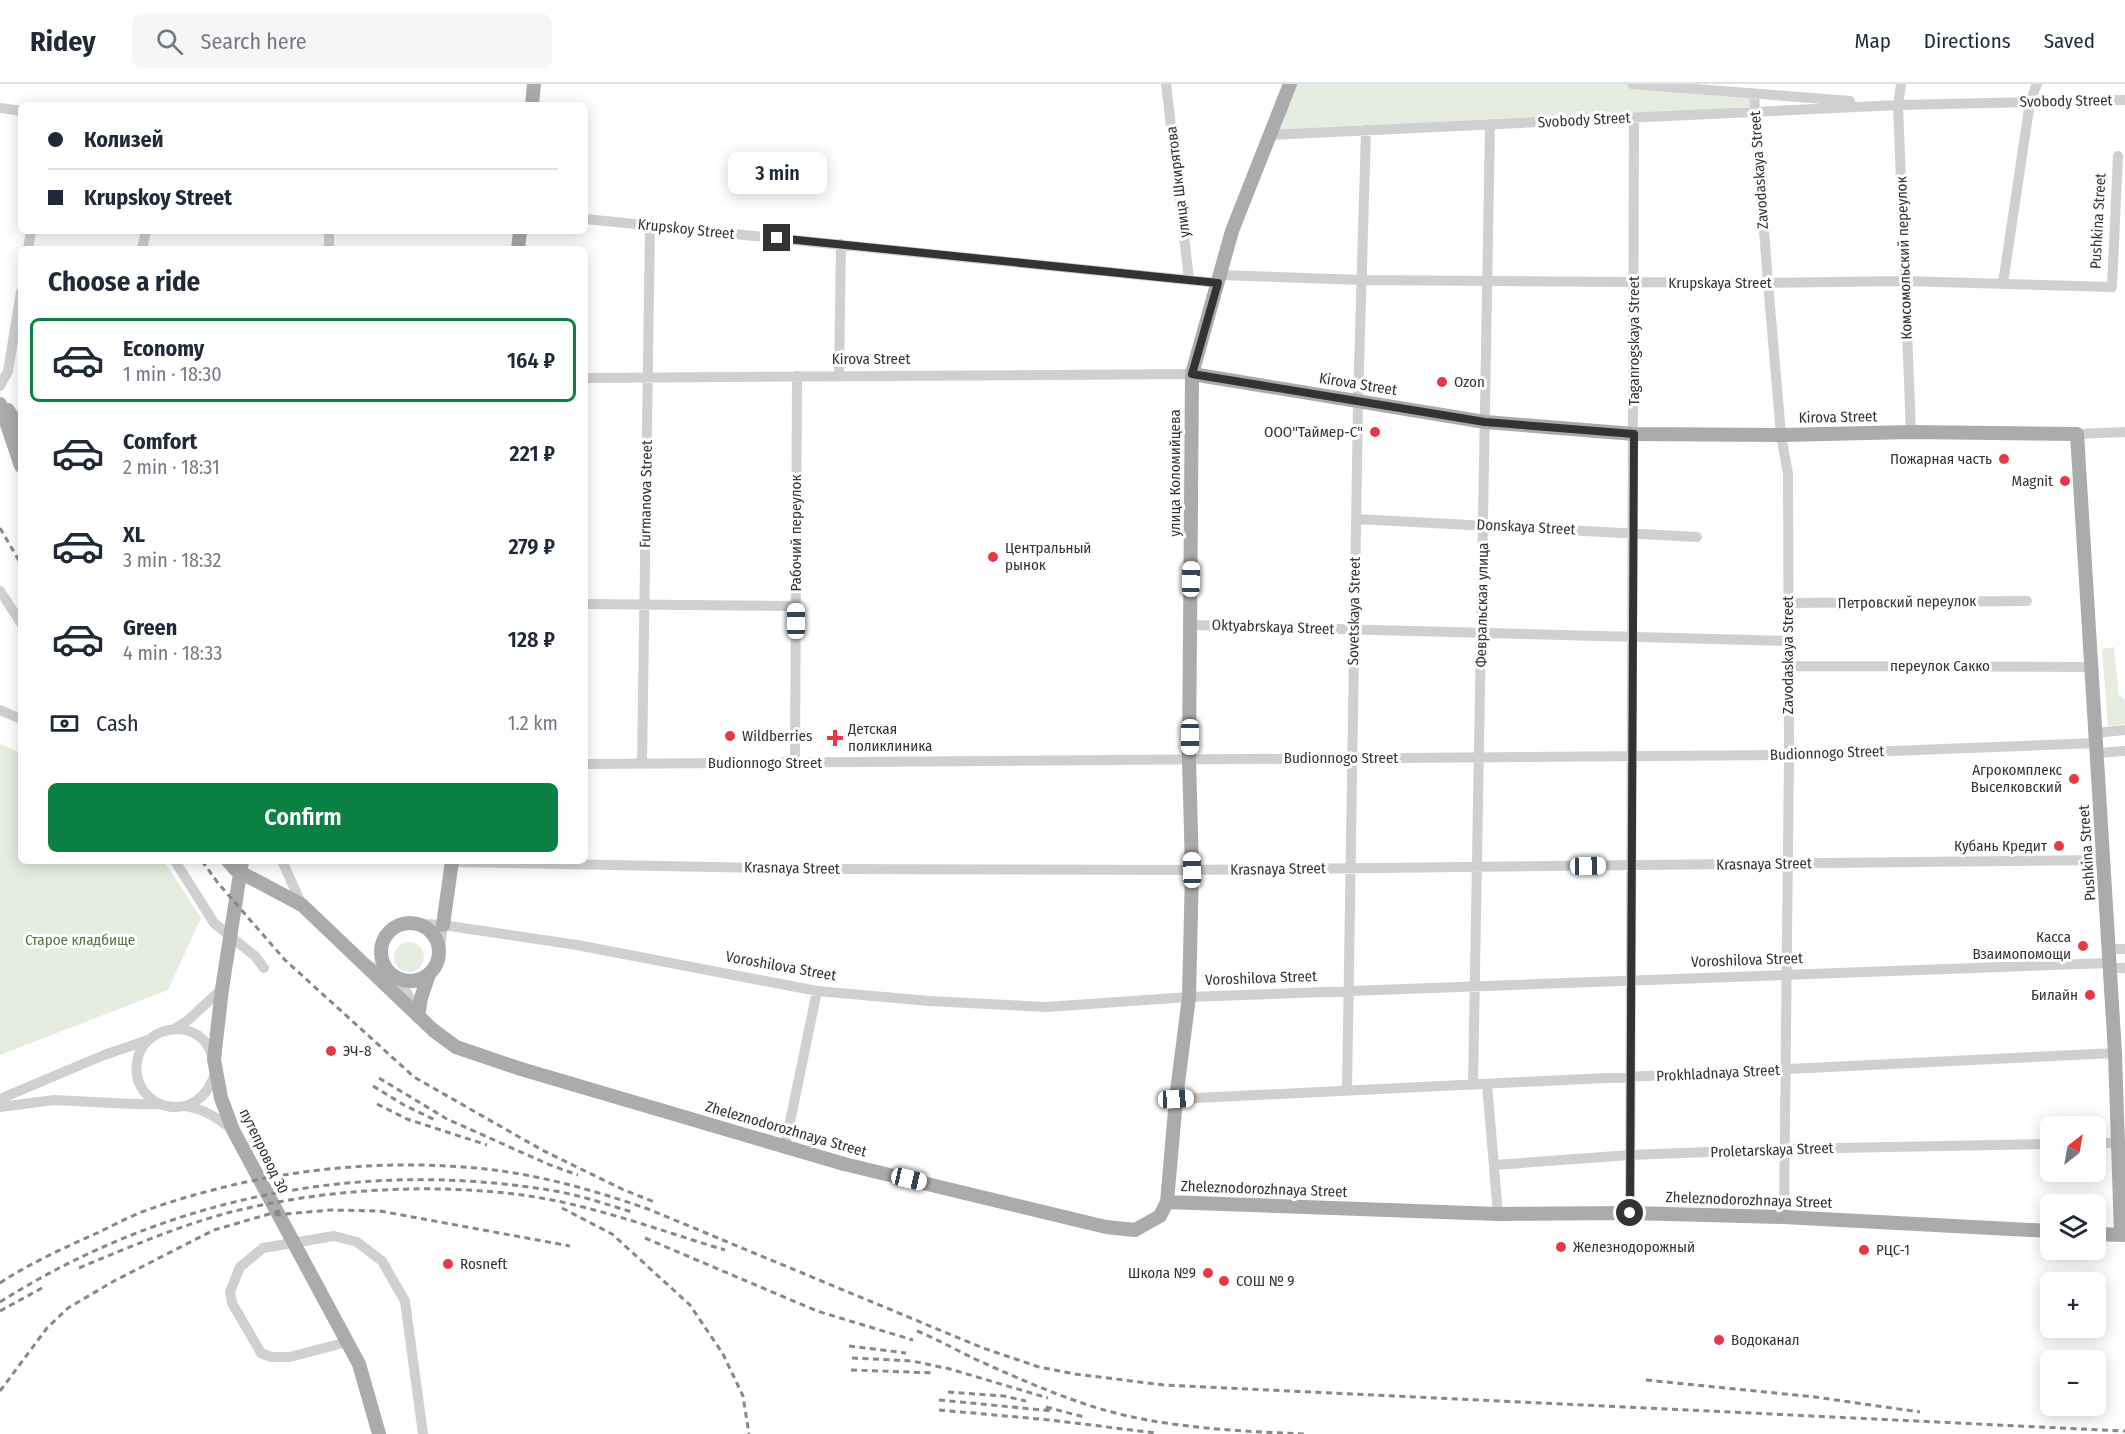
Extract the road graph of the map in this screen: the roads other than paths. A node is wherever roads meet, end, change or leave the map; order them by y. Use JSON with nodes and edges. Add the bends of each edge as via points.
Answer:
{"nodes":[{"id":1,"x":534,"y":84,"type":"edge"},
{"id":2,"x":1166,"y":84,"type":"edge"},
{"id":3,"x":1290,"y":84,"type":"edge"},
{"id":4,"x":1632,"y":84,"type":"edge"},
{"id":5,"x":1900,"y":84,"type":"edge"},
{"id":6,"x":2037,"y":84,"type":"edge"},
{"id":7,"x":1754,"y":95,"type":"junction"},
{"id":8,"x":2125,"y":100,"type":"edge"},
{"id":9,"x":532,"y":102,"type":"edge"},
{"id":10,"x":2030,"y":102,"type":"junction"},
{"id":11,"x":1898,"y":105,"type":"junction"},
{"id":12,"x":0,"y":108,"type":"edge"},
{"id":13,"x":18,"y":111,"type":"edge"},
{"id":14,"x":1754,"y":112,"type":"junction"},
{"id":15,"x":1635,"y":118,"type":"junction"},
{"id":16,"x":1490,"y":124,"type":"junction"},
{"id":17,"x":1366,"y":130,"type":"junction"},
{"id":18,"x":1270,"y":135,"type":"junction"},
{"id":19,"x":2118,"y":156,"type":"dead end"},
{"id":20,"x":588,"y":219,"type":"edge"},
{"id":21,"x":650,"y":225,"type":"junction"},
{"id":22,"x":841,"y":244,"type":"junction"},
{"id":23,"x":1189,"y":279,"type":"junction"},
{"id":24,"x":1219,"y":279,"type":"junction"},
{"id":25,"x":1363,"y":280,"type":"junction"},
{"id":26,"x":1488,"y":281,"type":"junction"},
{"id":27,"x":1904,"y":281,"type":"junction"},
{"id":28,"x":1635,"y":282,"type":"junction"},
{"id":29,"x":1768,"y":283,"type":"junction"},
{"id":30,"x":2003,"y":283,"type":"junction"},
{"id":31,"x":2112,"y":286,"type":"joint"},
{"id":32,"x":18,"y":310,"type":"edge"},
{"id":33,"x":1192,"y":374,"type":"junction"},
{"id":34,"x":797,"y":376,"type":"junction"},
{"id":35,"x":839,"y":376,"type":"junction"},
{"id":36,"x":647,"y":377,"type":"junction"},
{"id":37,"x":588,"y":378,"type":"edge"},
{"id":38,"x":0,"y":386,"type":"edge"},
{"id":39,"x":0,"y":399,"type":"edge"},
{"id":40,"x":1358,"y":401,"type":"junction"},
{"id":41,"x":0,"y":404,"type":"edge"},
{"id":42,"x":1485,"y":422,"type":"junction"},
{"id":43,"x":18,"y":426,"type":"edge"},
{"id":44,"x":1911,"y":432,"type":"junction"},
{"id":45,"x":2125,"y":432,"type":"edge"},
{"id":46,"x":1634,"y":434,"type":"junction"},
{"id":47,"x":2077,"y":434,"type":"junction"},
{"id":48,"x":1781,"y":435,"type":"junction"},
{"id":49,"x":18,"y":457,"type":"edge"},
{"id":50,"x":1356,"y":519,"type":"junction"},
{"id":51,"x":1483,"y":525,"type":"junction"},
{"id":52,"x":1634,"y":532,"type":"junction"},
{"id":53,"x":1697,"y":537,"type":"dead end"},
{"id":54,"x":0,"y":591,"type":"edge"},
{"id":55,"x":2027,"y":601,"type":"dead end"},
{"id":56,"x":1787,"y":603,"type":"junction"},
{"id":57,"x":588,"y":604,"type":"edge"},
{"id":58,"x":644,"y":605,"type":"junction"},
{"id":59,"x":796,"y":606,"type":"junction"},
{"id":60,"x":18,"y":618,"type":"edge"},
{"id":61,"x":1190,"y":625,"type":"junction"},
{"id":62,"x":1354,"y":629,"type":"junction"},
{"id":63,"x":1481,"y":633,"type":"junction"},
{"id":64,"x":1633,"y":637,"type":"junction"},
{"id":65,"x":1788,"y":641,"type":"junction"},
{"id":66,"x":1788,"y":666,"type":"junction"},
{"id":67,"x":2091,"y":667,"type":"junction"},
{"id":68,"x":0,"y":710,"type":"edge"},
{"id":69,"x":18,"y":718,"type":"edge"},
{"id":70,"x":2125,"y":730,"type":"edge"},
{"id":71,"x":2097,"y":743,"type":"junction"},
{"id":72,"x":2125,"y":751,"type":"edge"},
{"id":73,"x":1789,"y":755,"type":"junction"},
{"id":74,"x":1632,"y":756,"type":"junction"},
{"id":75,"x":1479,"y":757,"type":"junction"},
{"id":76,"x":1352,"y":758,"type":"junction"},
{"id":77,"x":1190,"y":759,"type":"junction"},
{"id":78,"x":795,"y":762,"type":"junction"},
{"id":79,"x":588,"y":764,"type":"edge"},
{"id":80,"x":642,"y":764,"type":"junction"},
{"id":81,"x":2103,"y":860,"type":"junction"},
{"id":82,"x":1786,"y":863,"type":"junction"},
{"id":83,"x":177,"y":864,"type":"edge"},
{"id":84,"x":231,"y":864,"type":"edge"},
{"id":85,"x":242,"y":864,"type":"edge"},
{"id":86,"x":283,"y":864,"type":"edge"},
{"id":87,"x":452,"y":864,"type":"edge"},
{"id":88,"x":588,"y":864,"type":"edge"},
{"id":89,"x":1632,"y":865,"type":"junction"},
{"id":90,"x":1477,"y":867,"type":"junction"},
{"id":91,"x":1350,"y":868,"type":"junction"},
{"id":92,"x":1192,"y":870,"type":"junction"},
{"id":93,"x":302,"y":905,"type":"junction"},
{"id":94,"x":421,"y":924,"type":"junction"},
{"id":95,"x":443,"y":925,"type":"junction"},
{"id":96,"x":2125,"y":949,"type":"edge"},
{"id":97,"x":439,"y":957,"type":"junction"},
{"id":98,"x":2109,"y":960,"type":"junction"},
{"id":99,"x":364,"y":963,"type":"junction"},
{"id":100,"x":264,"y":968,"type":"dead end"},
{"id":101,"x":2125,"y":968,"type":"edge"},
{"id":102,"x":429,"y":974,"type":"junction"},
{"id":103,"x":1786,"y":975,"type":"junction"},
{"id":104,"x":395,"y":976,"type":"junction"},
{"id":105,"x":1631,"y":981,"type":"junction"},
{"id":106,"x":1475,"y":987,"type":"junction"},
{"id":107,"x":222,"y":989,"type":"junction"},
{"id":108,"x":818,"y":991,"type":"junction"},
{"id":109,"x":1348,"y":992,"type":"junction"},
{"id":110,"x":1189,"y":997,"type":"junction"},
{"id":111,"x":418,"y":1016,"type":"junction"},
{"id":112,"x":173,"y":1029,"type":"junction"},
{"id":113,"x":149,"y":1040,"type":"junction"},
{"id":114,"x":2115,"y":1053,"type":"junction"},
{"id":115,"x":215,"y":1065,"type":"junction"},
{"id":116,"x":1785,"y":1070,"type":"junction"},
{"id":117,"x":1631,"y":1077,"type":"junction"},
{"id":118,"x":1487,"y":1084,"type":"junction"},
{"id":119,"x":1473,"y":1085,"type":"junction"},
{"id":120,"x":1347,"y":1091,"type":"junction"},
{"id":121,"x":0,"y":1099,"type":"edge"},
{"id":122,"x":1176,"y":1099,"type":"junction"},
{"id":123,"x":159,"y":1104,"type":"junction"},
{"id":124,"x":185,"y":1106,"type":"junction"},
{"id":125,"x":0,"y":1107,"type":"edge"},
{"id":126,"x":233,"y":1130,"type":"junction"},
{"id":127,"x":2106,"y":1143,"type":"edge"},
{"id":128,"x":2119,"y":1143,"type":"junction"},
{"id":129,"x":2040,"y":1144,"type":"edge"},
{"id":130,"x":784,"y":1146,"type":"junction"},
{"id":131,"x":1785,"y":1149,"type":"junction"},
{"id":132,"x":1630,"y":1155,"type":"junction"},
{"id":133,"x":1494,"y":1165,"type":"junction"},
{"id":134,"x":1167,"y":1202,"type":"junction"},
{"id":135,"x":1630,"y":1213,"type":"junction"},
{"id":136,"x":1498,"y":1214,"type":"junction"},
{"id":137,"x":1784,"y":1217,"type":"junction"},
{"id":138,"x":2040,"y":1230,"type":"edge"},
{"id":139,"x":2106,"y":1234,"type":"edge"},
{"id":140,"x":2123,"y":1235,"type":"edge"},
{"id":141,"x":347,"y":1342,"type":"junction"},
{"id":142,"x":379,"y":1434,"type":"edge"},
{"id":143,"x":423,"y":1434,"type":"edge"}],
"edges":[{"from":1,"to":9,"type":"main road"},
{"from":2,"to":23,"type":"street","name":"улица Шкирятова"},
{"from":3,"to":18,"type":"main road","name":"улица Коломийцева"},
{"from":4,"to":7,"type":"street","name":"Svobody Street"},
{"from":5,"to":11,"type":"street","name":"Комсомольский переулок"},
{"from":6,"to":10,"type":"street"},
{"from":7,"to":11,"type":"street","name":"Svobody Street"},
{"from":7,"to":14,"type":"street","name":"Zavodaskaya Street"},
{"from":8,"to":10,"type":"street","name":"Svobody Street"},
{"from":10,"to":11,"type":"street","name":"Svobody Street"},
{"from":10,"to":30,"type":"street"},
{"from":11,"to":14,"type":"street","name":"Svobody Street"},
{"from":11,"to":27,"type":"street","name":"Комсомольский переулок"},
{"from":12,"to":13,"type":"street"},
{"from":14,"to":15,"type":"street","name":"Svobody Street"},
{"from":14,"to":29,"type":"street","name":"Zavodaskaya Street"},
{"from":15,"to":16,"type":"street","name":"Svobody Street"},
{"from":15,"to":28,"type":"street","name":"Taganrogskaya Street"},
{"from":16,"to":17,"type":"street","name":"Svobody Street"},
{"from":16,"to":26,"type":"street","name":"Февральская улица"},
{"from":17,"to":18,"type":"street","name":"Svobody Street"},
{"from":17,"to":25,"type":"street","name":"Sovetskaya Street"},
{"from":18,"to":24,"type":"main road","name":"улица Коломийцева","via":[[1232,231]]},
{"from":19,"to":31,"type":"street","name":"Pushkina Street"},
{"from":20,"to":21,"type":"street","name":"Krupskoy Street"},
{"from":21,"to":22,"type":"street","name":"Krupskoy Street"},
{"from":21,"to":36,"type":"street","name":"Furmanova Street"},
{"from":22,"to":23,"type":"street","name":"Krupskoy Street"},
{"from":22,"to":35,"type":"street"},
{"from":23,"to":24,"type":"street","name":"Krupskoy Street"},
{"from":24,"to":25,"type":"street","name":"Krupskaya Street"},
{"from":24,"to":33,"type":"main road","name":"улица Коломийцева"},
{"from":25,"to":26,"type":"street","name":"Krupskaya Street"},
{"from":25,"to":40,"type":"street","name":"Sovetskaya Street"},
{"from":26,"to":28,"type":"street","name":"Krupskaya Street"},
{"from":26,"to":42,"type":"street","name":"Февральская улица"},
{"from":27,"to":29,"type":"street","name":"Krupskaya Street"},
{"from":27,"to":30,"type":"street","name":"Krupskaya Street"},
{"from":27,"to":44,"type":"street","name":"Комсомольский переулок"},
{"from":28,"to":29,"type":"street","name":"Krupskaya Street"},
{"from":28,"to":46,"type":"street","name":"Taganrogskaya Street"},
{"from":29,"to":48,"type":"street","name":"Zavodaskaya Street"},
{"from":30,"to":31,"type":"street","name":"Krupskaya Street"},
{"from":32,"to":38,"type":"street","via":[[8,371]]},
{"from":33,"to":35,"type":"street","name":"Kirova Street"},
{"from":33,"to":40,"type":"main road","name":"Kirova Street"},
{"from":33,"to":61,"type":"main road","name":"улица Коломийцева"},
{"from":34,"to":35,"type":"street","name":"Kirova Street"},
{"from":34,"to":36,"type":"street","name":"Kirova Street"},
{"from":34,"to":59,"type":"street","name":"Рабочий переулок"},
{"from":36,"to":37,"type":"street","name":"Kirova Street"},
{"from":36,"to":58,"type":"street","name":"Furmanova Street"},
{"from":39,"to":43,"type":"main road"},
{"from":40,"to":42,"type":"main road","name":"Kirova Street"},
{"from":40,"to":50,"type":"street","name":"Sovetskaya Street"},
{"from":41,"to":49,"type":"main road"},
{"from":42,"to":46,"type":"main road","name":"Kirova Street"},
{"from":42,"to":51,"type":"street","name":"Февральская улица"},
{"from":44,"to":47,"type":"main road","name":"Kirova Street"},
{"from":44,"to":48,"type":"main road","name":"Kirova Street"},
{"from":45,"to":47,"type":"street","name":"Kirova Street"},
{"from":46,"to":48,"type":"main road","name":"Kirova Street"},
{"from":46,"to":52,"type":"street","name":"Taganrogskaya Street"},
{"from":47,"to":67,"type":"main road","name":"Pushkina Street"},
{"from":48,"to":56,"type":"street","name":"Zavodaskaya Street","via":[[1788,474]]},
{"from":50,"to":51,"type":"street","name":"Donskaya Street"},
{"from":50,"to":62,"type":"street","name":"Sovetskaya Street"},
{"from":51,"to":52,"type":"street","name":"Donskaya Street"},
{"from":51,"to":63,"type":"street","name":"Февральская улица"},
{"from":52,"to":53,"type":"street","name":"Donskaya Street"},
{"from":52,"to":64,"type":"street","name":"Taganrogskaya Street"},
{"from":54,"to":60,"type":"street"},
{"from":55,"to":56,"type":"street","name":"Петровский переулок"},
{"from":56,"to":65,"type":"street","name":"Zavodaskaya Street"},
{"from":57,"to":58,"type":"street"},
{"from":58,"to":59,"type":"street"},
{"from":58,"to":80,"type":"street","name":"Furmanova Street"},
{"from":59,"to":78,"type":"street","name":"Рабочий переулок"},
{"from":61,"to":62,"type":"street","name":"Oktyabrskaya Street"},
{"from":61,"to":77,"type":"main road","name":"улица Коломийцева"},
{"from":62,"to":63,"type":"street","name":"Oktyabrskaya Street"},
{"from":62,"to":76,"type":"street","name":"Sovetskaya Street"},
{"from":63,"to":64,"type":"street","name":"Oktyabrskaya Street"},
{"from":63,"to":75,"type":"street","name":"Февральская улица"},
{"from":64,"to":65,"type":"street","name":"Oktyabrskaya Street"},
{"from":64,"to":74,"type":"street","name":"Taganrogskaya Street"},
{"from":65,"to":66,"type":"street","name":"Zavodaskaya Street"},
{"from":66,"to":67,"type":"street","name":"переулок Сакко"},
{"from":66,"to":73,"type":"street","name":"Zavodaskaya Street"},
{"from":67,"to":71,"type":"main road","name":"Pushkina Street"},
{"from":68,"to":69,"type":"street"},
{"from":70,"to":71,"type":"street","name":"Budionnogo Street"},
{"from":71,"to":72,"type":"street","name":"Budionnogo Street"},
{"from":71,"to":73,"type":"street","name":"Budionnogo Street"},
{"from":71,"to":81,"type":"main road","name":"Pushkina Street"},
{"from":73,"to":74,"type":"street","name":"Budionnogo Street"},
{"from":73,"to":82,"type":"street","name":"Zavodaskaya Street"},
{"from":74,"to":75,"type":"street","name":"Budionnogo Street"},
{"from":74,"to":89,"type":"street","name":"Taganrogskaya Street"},
{"from":75,"to":76,"type":"street","name":"Budionnogo Street"},
{"from":75,"to":90,"type":"street","name":"Февральская улица"},
{"from":76,"to":77,"type":"street","name":"Budionnogo Street"},
{"from":76,"to":91,"type":"street","name":"Sovetskaya Street"},
{"from":77,"to":78,"type":"street","name":"Budionnogo Street"},
{"from":77,"to":92,"type":"main road","name":"улица Коломийцева"},
{"from":78,"to":80,"type":"street","name":"Budionnogo Street"},
{"from":79,"to":80,"type":"street","name":"Budionnogo Street"},
{"from":81,"to":82,"type":"street","name":"Krasnaya Street"},
{"from":81,"to":98,"type":"main road","name":"Pushkina Street"},
{"from":82,"to":89,"type":"street","name":"Krasnaya Street"},
{"from":82,"to":103,"type":"street","name":"Zavodaskaya Street"},
{"from":83,"to":100,"type":"street","via":[[214,923]]},
{"from":84,"to":93,"type":"main road","name":"Zheleznodorozhnaya Street"},
{"from":85,"to":107,"type":"main road","name":"путепровод 30"},
{"from":86,"to":93,"type":"street"},
{"from":87,"to":95,"type":"main road"},
{"from":88,"to":92,"type":"street","name":"Krasnaya Street"},
{"from":89,"to":90,"type":"street","name":"Krasnaya Street"},
{"from":89,"to":105,"type":"street","name":"Taganrogskaya Street"},
{"from":90,"to":91,"type":"street","name":"Krasnaya Street"},
{"from":90,"to":106,"type":"street","name":"Февральская улица"},
{"from":91,"to":92,"type":"street","name":"Krasnaya Street"},
{"from":91,"to":109,"type":"street","name":"Sovetskaya Street"},
{"from":92,"to":110,"type":"main road","name":"улица Коломийцева"},
{"from":93,"to":99,"type":"main road","name":"Zheleznodorozhnaya Street"},
{"from":94,"to":95,"type":"street","name":"Voroshilova Street"},
{"from":94,"to":97,"type":"main road","via":[[436,938]]},
{"from":94,"to":104,"type":"main road","via":[[401,924],[385,937],[381,956]]},
{"from":95,"to":97,"type":"street"},
{"from":95,"to":108,"type":"street","name":"Voroshilova Street","via":[[577,945]]},
{"from":96,"to":98,"type":"street","name":"Voroshilova Street"},
{"from":97,"to":102,"type":"main road"},
{"from":98,"to":101,"type":"street","name":"Voroshilova Street"},
{"from":98,"to":103,"type":"street","name":"Voroshilova Street"},
{"from":98,"to":114,"type":"main road","name":"Pushkina Street"},
{"from":99,"to":104,"type":"street"},
{"from":99,"to":111,"type":"main road","name":"Zheleznodorozhnaya Street"},
{"from":102,"to":104,"type":"main road","via":[[410,981]]},
{"from":102,"to":111,"type":"main road"},
{"from":103,"to":105,"type":"street","name":"Voroshilova Street"},
{"from":103,"to":116,"type":"street","name":"Zavodaskaya Street"},
{"from":104,"to":111,"type":"street"},
{"from":105,"to":106,"type":"street","name":"Voroshilova Street"},
{"from":105,"to":117,"type":"street","name":"Taganrogskaya Street"},
{"from":106,"to":109,"type":"street","name":"Voroshilova Street"},
{"from":106,"to":119,"type":"street","name":"Февральская улица"},
{"from":107,"to":112,"type":"street","via":[[188,1021]]},
{"from":107,"to":115,"type":"main road","name":"путепровод 30"},
{"from":108,"to":110,"type":"street","name":"Voroshilova Street","via":[[1046,1007]]},
{"from":108,"to":130,"type":"street"},
{"from":109,"to":110,"type":"street","name":"Voroshilova Street"},
{"from":109,"to":120,"type":"street","name":"Sovetskaya Street"},
{"from":110,"to":122,"type":"main road","name":"улица Коломийцева"},
{"from":111,"to":130,"type":"main road","name":"Zheleznodorozhnaya Street","via":[[456,1047]]},
{"from":112,"to":113,"type":"street"},
{"from":112,"to":115,"type":"street","via":[[187,1030],[199,1037],[209,1046]]},
{"from":113,"to":121,"type":"street"},
{"from":113,"to":123,"type":"street","via":[[141,1050],[137,1074],[145,1091]]},
{"from":114,"to":116,"type":"street","name":"Prokhladnaya Street"},
{"from":114,"to":128,"type":"main road","name":"Pushkina Street"},
{"from":115,"to":124,"type":"street","via":[[206,1094]]},
{"from":115,"to":126,"type":"main road","name":"путепровод 30","via":[[221,1098]]},
{"from":116,"to":117,"type":"street","name":"Prokhladnaya Street"},
{"from":116,"to":131,"type":"street","name":"Zavodaskaya Street"},
{"from":117,"to":118,"type":"street","name":"Prokhladnaya Street"},
{"from":117,"to":132,"type":"street","name":"Taganrogskaya Street"},
{"from":118,"to":119,"type":"street","name":"Prokhladnaya Street"},
{"from":118,"to":133,"type":"street"},
{"from":119,"to":120,"type":"street","name":"Prokhladnaya Street"},
{"from":120,"to":122,"type":"street","name":"Prokhladnaya Street"},
{"from":122,"to":134,"type":"main road","name":"улица Коломийцева"},
{"from":123,"to":124,"type":"street"},
{"from":123,"to":125,"type":"street","via":[[54,1100]]},
{"from":124,"to":126,"type":"street","via":[[199,1108]]},
{"from":126,"to":141,"type":"main road","name":"путепровод 30"},
{"from":127,"to":128,"type":"street"},
{"from":128,"to":140,"type":"main road","name":"Pushkina Street"},
{"from":129,"to":131,"type":"street","name":"Proletarskaya Street"},
{"from":130,"to":134,"type":"main road","name":"Zheleznodorozhnaya Street","via":[[1106,1227],[1135,1230],[1160,1216]]},
{"from":131,"to":132,"type":"street","name":"Proletarskaya Street"},
{"from":131,"to":137,"type":"street","name":"Zavodaskaya Street"},
{"from":132,"to":133,"type":"street","name":"Proletarskaya Street"},
{"from":132,"to":135,"type":"street","name":"Taganrogskaya Street"},
{"from":133,"to":136,"type":"street"},
{"from":134,"to":136,"type":"main road","name":"Zheleznodorozhnaya Street"},
{"from":135,"to":136,"type":"main road","name":"Zheleznodorozhnaya Street"},
{"from":135,"to":137,"type":"main road","name":"Zheleznodorozhnaya Street"},
{"from":137,"to":138,"type":"main road","name":"Zheleznodorozhnaya Street"},
{"from":139,"to":140,"type":"main road"},
{"from":141,"to":142,"type":"main road","name":"путепровод 30","via":[[359,1364]]},
{"from":141,"to":143,"type":"street","via":[[290,1357],[261,1353],[232,1303],[230,1292],[240,1268],[263,1248],[334,1236],[357,1242],[382,1261],[405,1301]]}]}
